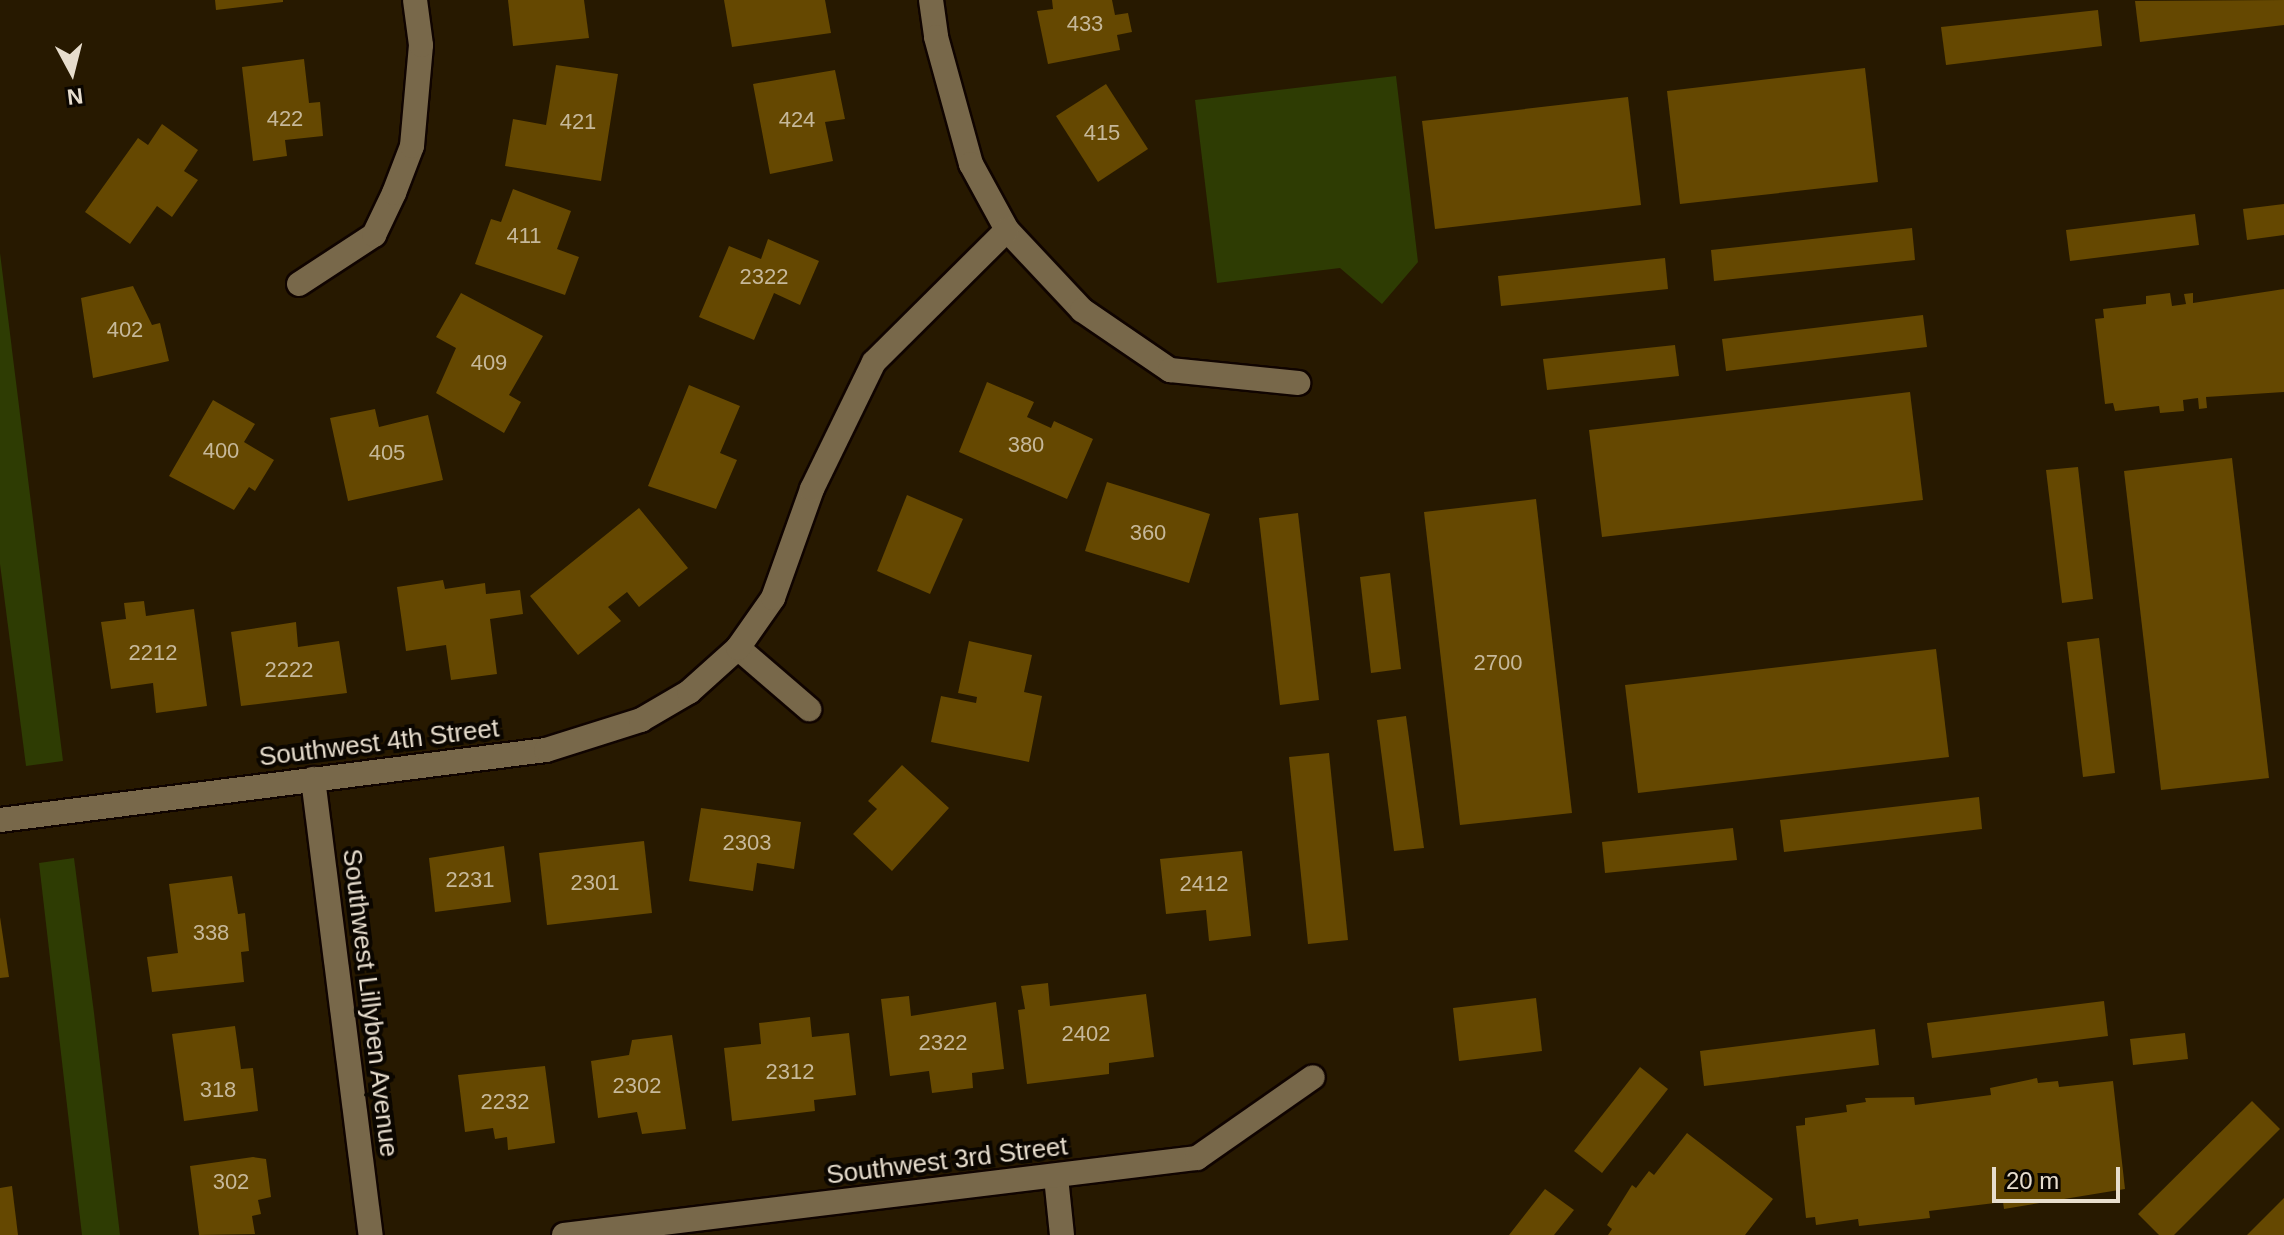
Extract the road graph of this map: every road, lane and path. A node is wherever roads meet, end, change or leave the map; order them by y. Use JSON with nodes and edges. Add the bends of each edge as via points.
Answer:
{"nodes":[{"id":1,"x":415,"y":0,"type":"edge"},
{"id":2,"x":931,"y":0,"type":"edge"},
{"id":3,"x":1007,"y":230,"type":"junction"},
{"id":4,"x":299,"y":284,"type":"dead end"},
{"id":5,"x":1298,"y":383,"type":"dead end"},
{"id":6,"x":738,"y":648,"type":"junction"},
{"id":7,"x":809,"y":709,"type":"dead end"},
{"id":8,"x":313,"y":779,"type":"junction"},
{"id":9,"x":0,"y":820,"type":"edge"},
{"id":10,"x":1313,"y":1077,"type":"dead end"},
{"id":11,"x":1056,"y":1177,"type":"junction"},
{"id":12,"x":371,"y":1235,"type":"edge"},
{"id":13,"x":564,"y":1235,"type":"edge"},
{"id":14,"x":1062,"y":1235,"type":"edge"}],
"edges":[{"from":1,"to":4,"type":"street","via":[[421,45],[412,146],[394,193],[374,235]]},
{"from":2,"to":3,"type":"street","via":[[971,164]]},
{"from":3,"to":5,"type":"street","via":[[1082,310],[1170,370]]},
{"from":3,"to":6,"type":"street","name":"Southwest 4th Street","via":[[874,362],[812,489],[773,598]]},
{"from":6,"to":7,"type":"street"},
{"from":6,"to":8,"type":"street","name":"Southwest 4th Street","via":[[689,692],[641,720],[546,750]]},
{"from":8,"to":9,"type":"street","name":"Southwest 4th Street"},
{"from":8,"to":12,"type":"street","name":"Southwest Lillyben Avenue"},
{"from":10,"to":11,"type":"street","name":"Southwest 3rd Street","via":[[1197,1158]]},
{"from":11,"to":13,"type":"street","name":"Southwest 3rd Street"},
{"from":11,"to":14,"type":"street"}]}
